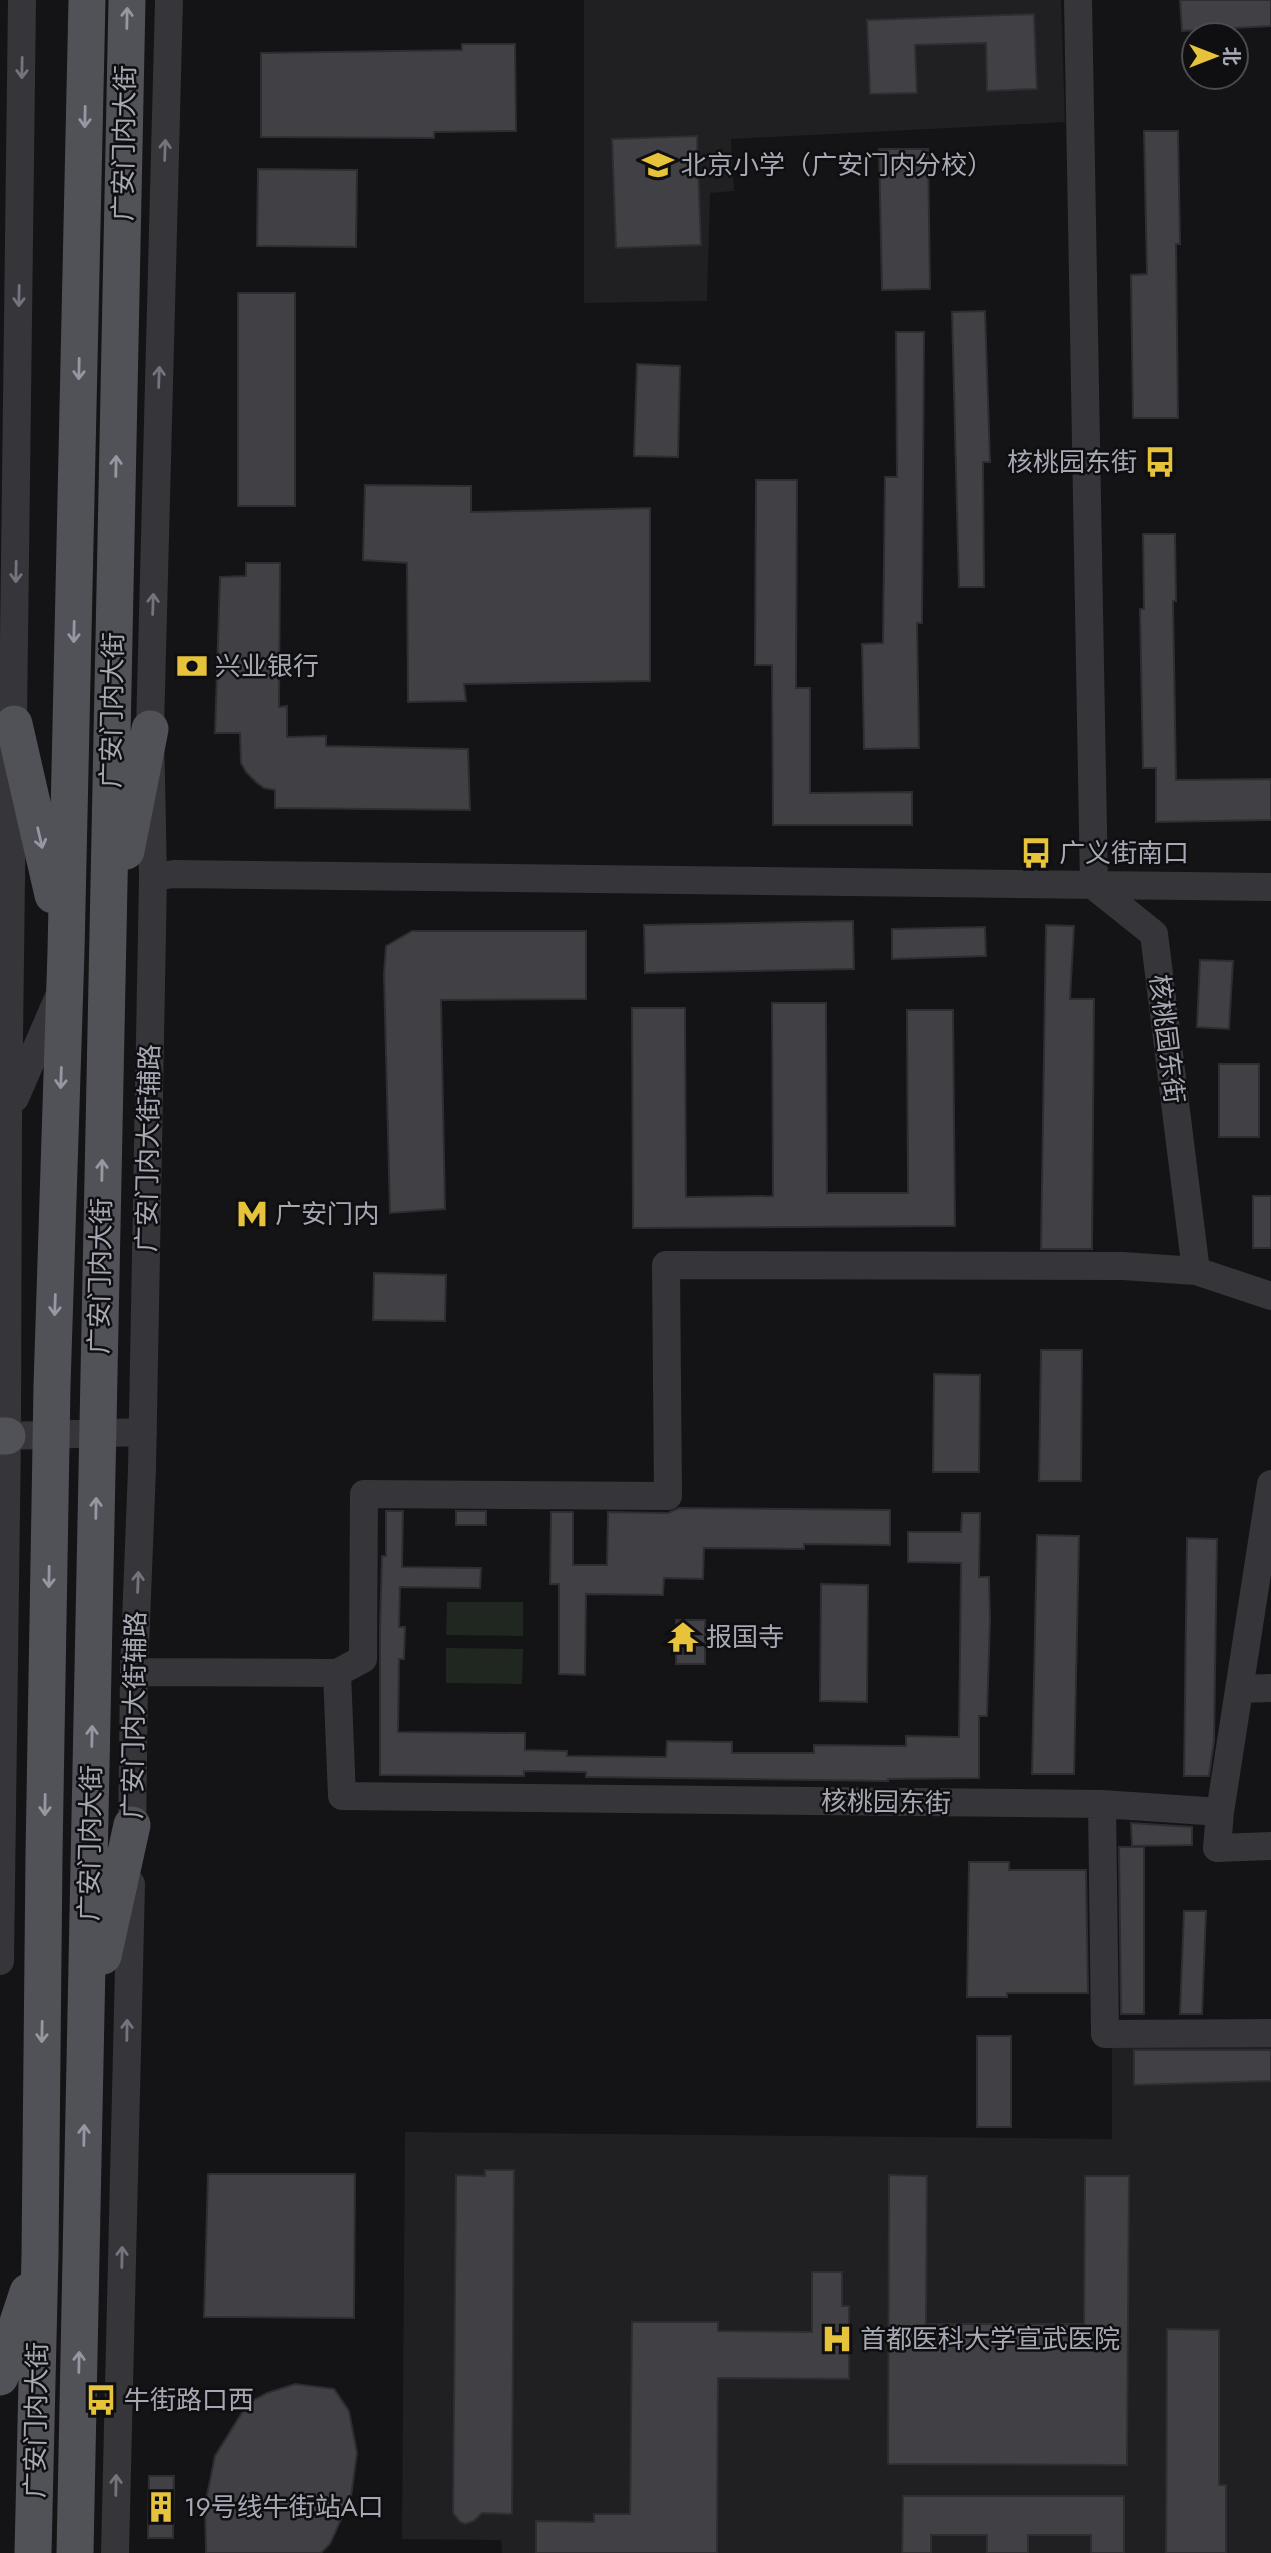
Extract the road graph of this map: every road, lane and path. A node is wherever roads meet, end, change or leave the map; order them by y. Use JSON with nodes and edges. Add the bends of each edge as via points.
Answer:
{"nodes":[{"id":1,"x":22,"y":0,"type":"edge"},
{"id":2,"x":87,"y":0,"type":"edge"},
{"id":3,"x":127,"y":0,"type":"edge"},
{"id":4,"x":169,"y":0,"type":"edge"},
{"id":5,"x":1078,"y":0,"type":"edge"},
{"id":6,"x":8,"y":528,"type":"edge"},
{"id":7,"x":14,"y":724,"type":"junction"},
{"id":8,"x":150,"y":729,"type":"junction"},
{"id":9,"x":153,"y":877,"type":"junction"},
{"id":10,"x":1094,"y":886,"type":"junction"},
{"id":11,"x":1271,"y":887,"type":"edge"},
{"id":12,"x":108,"y":949,"type":"junction"},
{"id":13,"x":65,"y":968,"type":"junction"},
{"id":14,"x":5,"y":982,"type":"edge"},
{"id":15,"x":8,"y":1119,"type":"junction"},
{"id":16,"x":1196,"y":1271,"type":"junction"},
{"id":17,"x":1271,"y":1296,"type":"edge"},
{"id":18,"x":143,"y":1432,"type":"junction"},
{"id":19,"x":97,"y":1434,"type":"junction"},
{"id":20,"x":3,"y":1436,"type":"edge"},
{"id":21,"x":52,"y":1436,"type":"junction"},
{"id":22,"x":1271,"y":1484,"type":"edge"},
{"id":23,"x":134,"y":1672,"type":"junction"},
{"id":24,"x":337,"y":1674,"type":"junction"},
{"id":25,"x":1271,"y":1688,"type":"edge"},
{"id":26,"x":1238,"y":1689,"type":"junction"},
{"id":27,"x":1102,"y":1804,"type":"junction"},
{"id":28,"x":1220,"y":1812,"type":"junction"},
{"id":29,"x":132,"y":1825,"type":"junction"},
{"id":30,"x":1271,"y":1846,"type":"edge"},
{"id":31,"x":1,"y":1855,"type":"edge"},
{"id":32,"x":0,"y":1961,"type":"edge"},
{"id":33,"x":86,"y":2032,"type":"junction"},
{"id":34,"x":1271,"y":2033,"type":"edge"},
{"id":35,"x":40,"y":2254,"type":"junction"},
{"id":36,"x":0,"y":2377,"type":"edge"},
{"id":37,"x":33,"y":2553,"type":"edge"},
{"id":38,"x":75,"y":2553,"type":"edge"},
{"id":39,"x":115,"y":2553,"type":"edge"}],
"edges":[{"from":1,"to":6,"type":"street","one_way":true},
{"from":2,"to":13,"type":"main road","name":"广安门内大街","one_way":true},
{"from":12,"to":3,"type":"main road","name":"广安门内大街","one_way":true},
{"from":8,"to":4,"type":"street","name":"广安门内大街","one_way":true},
{"from":5,"to":10,"type":"street"},
{"from":6,"to":7,"type":"street","one_way":true},
{"from":7,"to":13,"type":"main road","one_way":true},
{"from":7,"to":14,"type":"street"},
{"from":8,"to":9,"type":"street","name":"广安门内大街"},
{"from":8,"to":12,"type":"main road"},
{"from":9,"to":10,"type":"street"},
{"from":9,"to":18,"type":"street","name":"广安门内大街辅路"},
{"from":10,"to":11,"type":"street"},
{"from":10,"to":16,"type":"street","name":"核桃园东街","via":[[1154,934]]},
{"from":19,"to":12,"type":"main road","name":"广安门内大街","one_way":true},
{"from":13,"to":15,"type":"street","name":"广安门内大街"},
{"from":13,"to":21,"type":"main road","name":"广安门内大街","one_way":true},
{"from":14,"to":15,"type":"street"},
{"from":15,"to":20,"type":"street"},
{"from":16,"to":17,"type":"street"},
{"from":16,"to":24,"type":"street","via":[[1123,1266],[666,1265],[668,1496],[364,1494],[363,1659]]},
{"from":18,"to":19,"type":"street"},
{"from":23,"to":18,"type":"street","name":"广安门内大街辅路","one_way":true},
{"from":19,"to":21,"type":"street"},
{"from":33,"to":19,"type":"main road","name":"广安门内大街","one_way":true},
{"from":20,"to":21,"type":"street"},
{"from":20,"to":31,"type":"street"},
{"from":21,"to":35,"type":"main road","name":"广安门内大街","one_way":true},
{"from":22,"to":26,"type":"street"},
{"from":23,"to":24,"type":"street"},
{"from":23,"to":29,"type":"street","name":"广安门内大街辅路"},
{"from":24,"to":27,"type":"street","name":"核桃园东街","via":[[342,1796]]},
{"from":25,"to":26,"type":"street"},
{"from":26,"to":28,"type":"street"},
{"from":27,"to":28,"type":"street","name":"核桃园东街"},
{"from":27,"to":34,"type":"street","via":[[1105,2034]]},
{"from":28,"to":30,"type":"street","via":[[1217,1848]]},
{"from":29,"to":33,"type":"main road"},
{"from":39,"to":29,"type":"street","name":"广安门内大街辅路","one_way":true},
{"from":31,"to":32,"type":"street"},
{"from":38,"to":33,"type":"main road","name":"广安门内大街","one_way":true},
{"from":35,"to":36,"type":"main road"},
{"from":35,"to":37,"type":"main road","name":"广安门内大街"}]}
